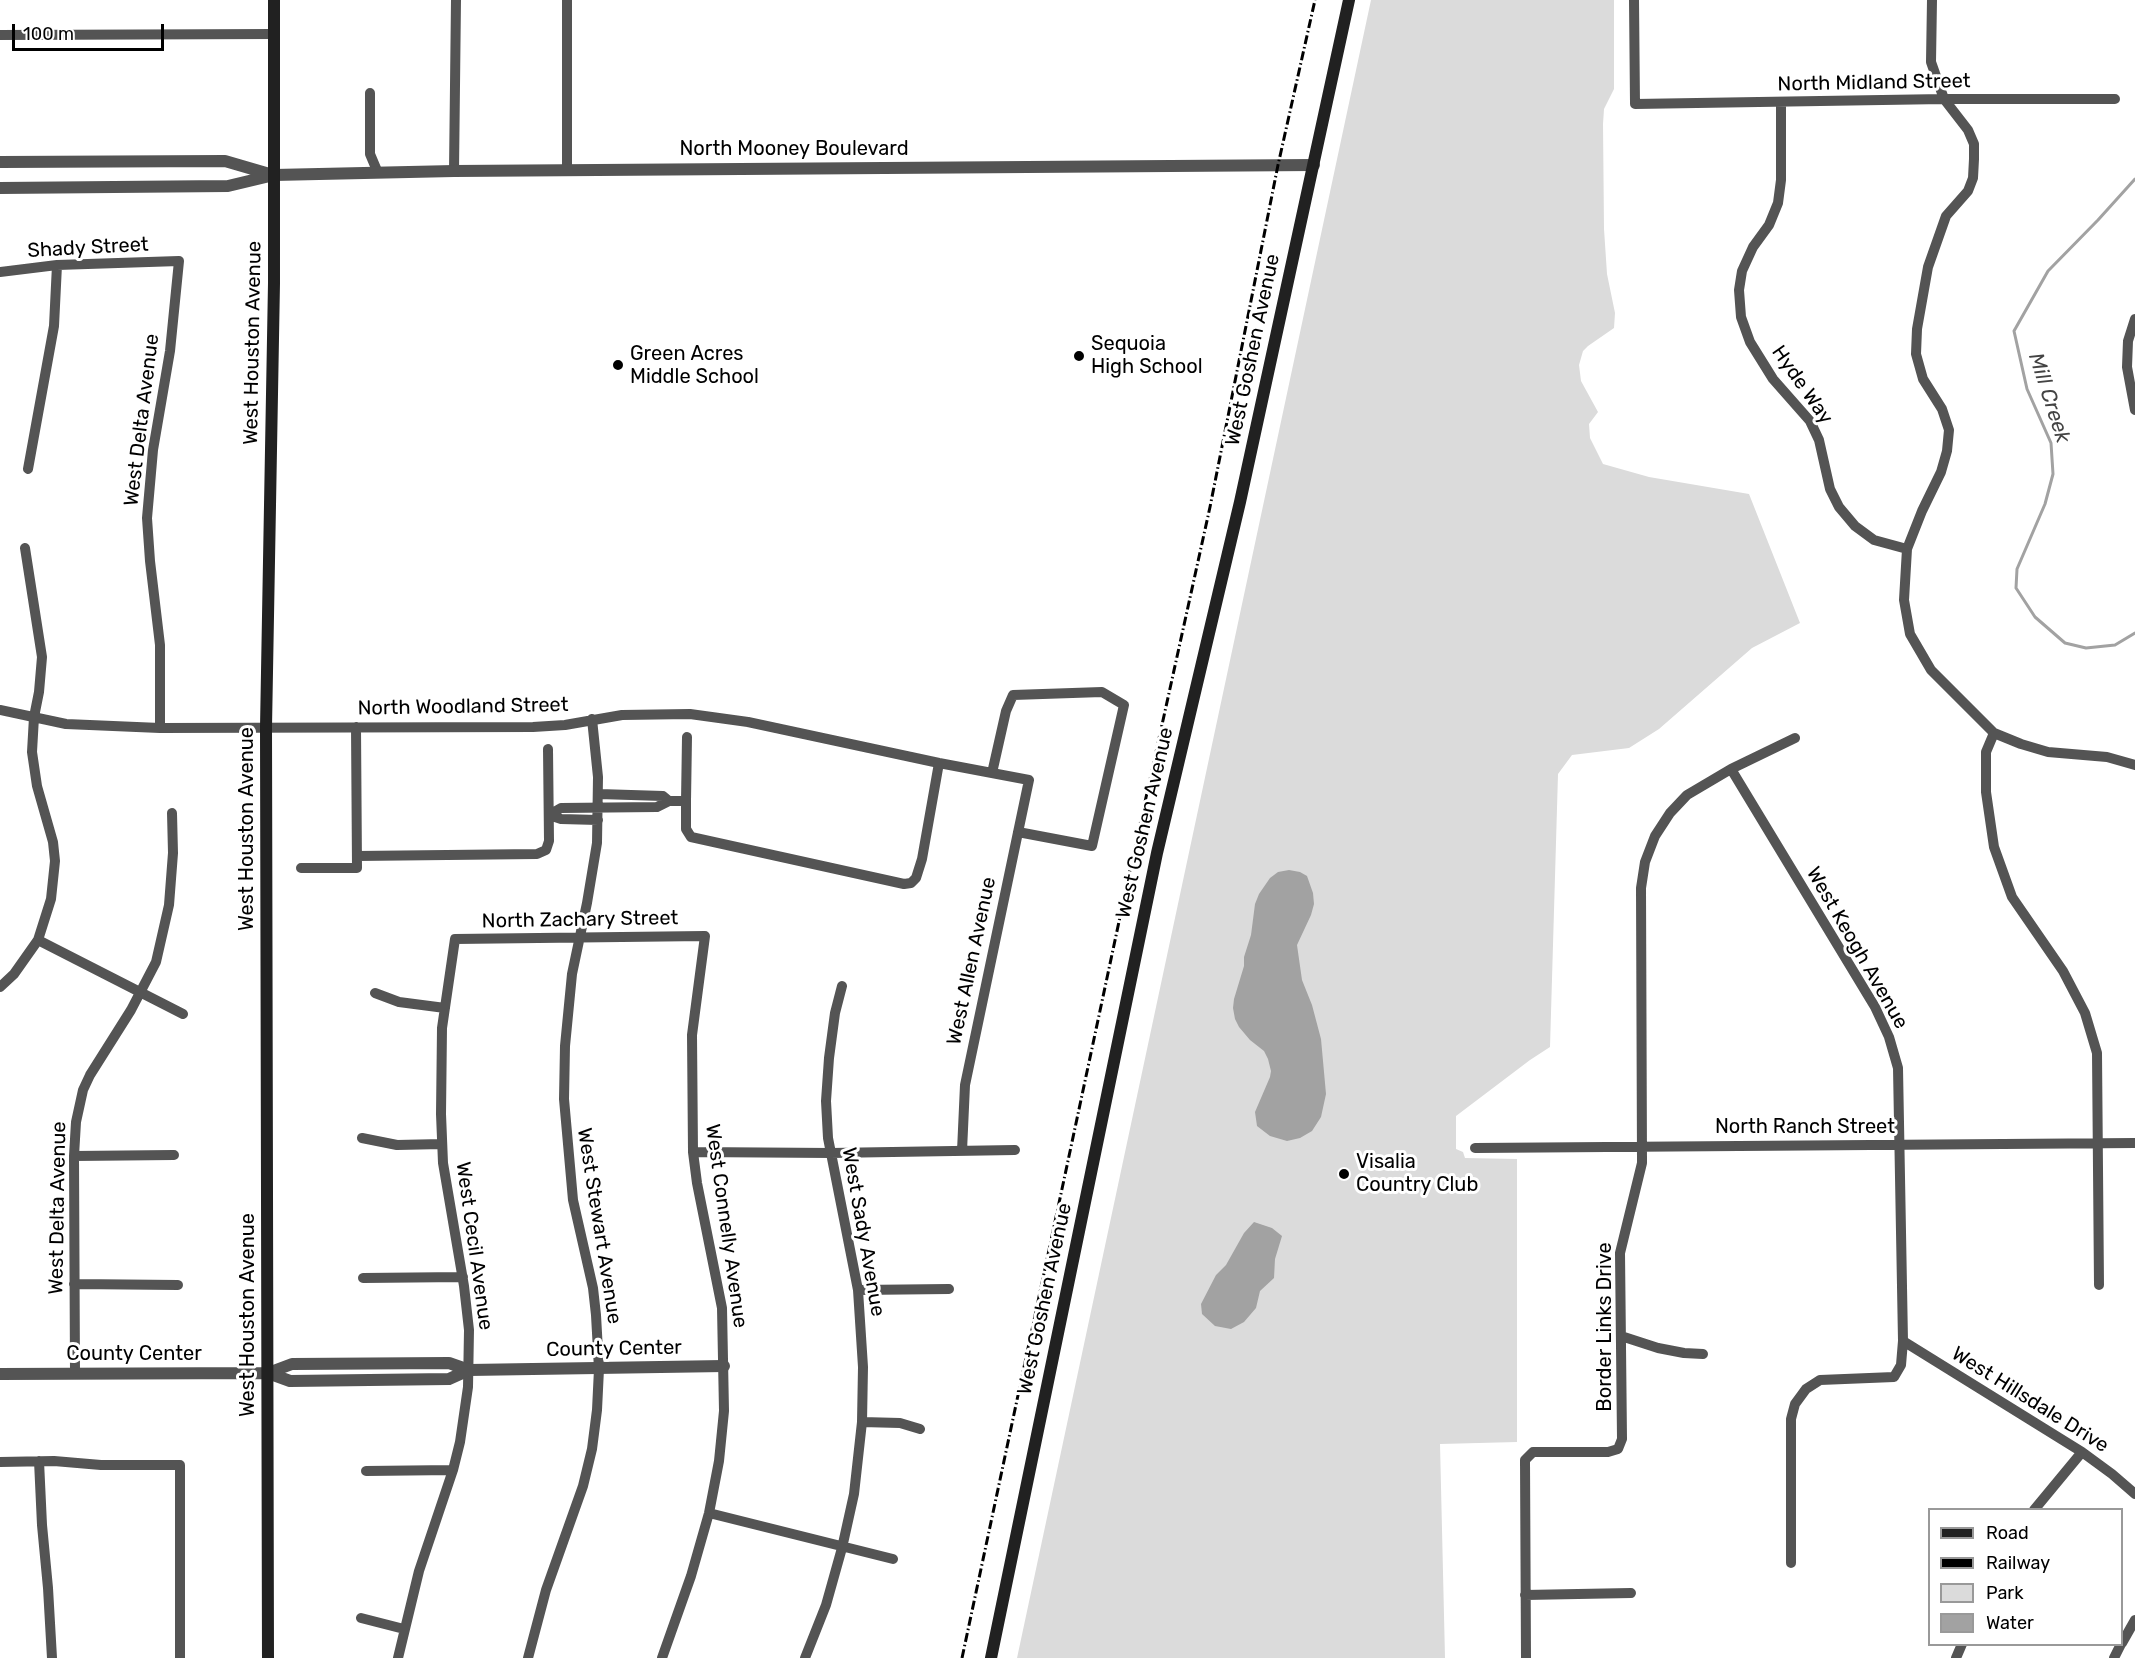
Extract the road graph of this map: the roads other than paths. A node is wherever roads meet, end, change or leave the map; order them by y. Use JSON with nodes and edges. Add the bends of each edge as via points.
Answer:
{"nodes":[{"id":1,"x":274,"y":0,"type":"edge"},
{"id":2,"x":456,"y":0,"type":"edge"},
{"id":3,"x":567,"y":0,"type":"edge"},
{"id":4,"x":1349,"y":0,"type":"edge"},
{"id":5,"x":1634,"y":0,"type":"edge"},
{"id":6,"x":1932,"y":0,"type":"edge"},
{"id":7,"x":274,"y":34,"type":"junction"},
{"id":8,"x":0,"y":35,"type":"edge"},
{"id":9,"x":370,"y":93,"type":"dead end"},
{"id":10,"x":1944,"y":99,"type":"junction"},
{"id":11,"x":2115,"y":99,"type":"dead end"},
{"id":12,"x":1781,"y":102,"type":"junction"},
{"id":13,"x":0,"y":162,"type":"edge"},
{"id":14,"x":1314,"y":165,"type":"junction"},
{"id":15,"x":567,"y":170,"type":"junction"},
{"id":16,"x":454,"y":171,"type":"junction"},
{"id":17,"x":378,"y":173,"type":"junction"},
{"id":18,"x":274,"y":175,"type":"junction"},
{"id":19,"x":0,"y":188,"type":"edge"},
{"id":20,"x":179,"y":261,"type":"joint"},
{"id":21,"x":57,"y":266,"type":"junction"},
{"id":22,"x":0,"y":272,"type":"edge"},
{"id":23,"x":2135,"y":320,"type":"edge"},
{"id":24,"x":2135,"y":410,"type":"edge"},
{"id":25,"x":28,"y":469,"type":"dead end"},
{"id":26,"x":25,"y":548,"type":"dead end"},
{"id":27,"x":1907,"y":549,"type":"junction"},
{"id":28,"x":0,"y":710,"type":"edge"},
{"id":29,"x":34,"y":717,"type":"junction"},
{"id":30,"x":592,"y":719,"type":"junction"},
{"id":31,"x":266,"y":727,"type":"junction"},
{"id":32,"x":356,"y":727,"type":"junction"},
{"id":33,"x":160,"y":728,"type":"junction"},
{"id":34,"x":1994,"y":733,"type":"junction"},
{"id":35,"x":687,"y":737,"type":"dead end"},
{"id":36,"x":1795,"y":738,"type":"dead end"},
{"id":37,"x":548,"y":749,"type":"dead end"},
{"id":38,"x":939,"y":763,"type":"junction"},
{"id":39,"x":2135,"y":765,"type":"edge"},
{"id":40,"x":1731,"y":769,"type":"junction"},
{"id":41,"x":992,"y":773,"type":"junction"},
{"id":42,"x":1029,"y":780,"type":"joint"},
{"id":43,"x":598,"y":794,"type":"junction"},
{"id":44,"x":669,"y":801,"type":"junction"},
{"id":45,"x":686,"y":801,"type":"junction"},
{"id":46,"x":598,"y":808,"type":"junction"},
{"id":47,"x":172,"y":813,"type":"dead end"},
{"id":48,"x":570,"y":814,"type":"junction"},
{"id":49,"x":549,"y":815,"type":"junction"},
{"id":50,"x":598,"y":820,"type":"junction"},
{"id":51,"x":1018,"y":832,"type":"junction"},
{"id":52,"x":357,"y":856,"type":"junction"},
{"id":53,"x":301,"y":868,"type":"dead end"},
{"id":54,"x":705,"y":936,"type":"joint"},
{"id":55,"x":580,"y":937,"type":"junction"},
{"id":56,"x":455,"y":939,"type":"joint"},
{"id":57,"x":38,"y":940,"type":"junction"},
{"id":58,"x":842,"y":986,"type":"dead end"},
{"id":59,"x":0,"y":987,"type":"edge"},
{"id":60,"x":141,"y":992,"type":"junction"},
{"id":61,"x":375,"y":993,"type":"dead end"},
{"id":62,"x":445,"y":1008,"type":"junction"},
{"id":63,"x":183,"y":1014,"type":"dead end"},
{"id":64,"x":362,"y":1138,"type":"dead end"},
{"id":65,"x":2098,"y":1143,"type":"junction"},
{"id":66,"x":2135,"y":1143,"type":"edge"},
{"id":67,"x":442,"y":1144,"type":"junction"},
{"id":68,"x":1900,"y":1145,"type":"junction"},
{"id":69,"x":1642,"y":1147,"type":"junction"},
{"id":70,"x":1475,"y":1148,"type":"dead end"},
{"id":71,"x":962,"y":1150,"type":"junction"},
{"id":72,"x":1015,"y":1150,"type":"dead end"},
{"id":73,"x":693,"y":1152,"type":"junction"},
{"id":74,"x":831,"y":1153,"type":"junction"},
{"id":75,"x":174,"y":1155,"type":"dead end"},
{"id":76,"x":74,"y":1156,"type":"junction"},
{"id":77,"x":463,"y":1277,"type":"junction"},
{"id":78,"x":363,"y":1278,"type":"dead end"},
{"id":79,"x":74,"y":1284,"type":"junction"},
{"id":80,"x":177,"y":1285,"type":"dead end"},
{"id":81,"x":2099,"y":1285,"type":"dead end"},
{"id":82,"x":949,"y":1289,"type":"dead end"},
{"id":83,"x":858,"y":1290,"type":"junction"},
{"id":84,"x":1621,"y":1335,"type":"junction"},
{"id":85,"x":1903,"y":1341,"type":"junction"},
{"id":86,"x":1703,"y":1354,"type":"dead end"},
{"id":87,"x":724,"y":1366,"type":"junction"},
{"id":88,"x":469,"y":1370,"type":"junction"},
{"id":89,"x":598,"y":1370,"type":"junction"},
{"id":90,"x":268,"y":1373,"type":"junction"},
{"id":91,"x":0,"y":1374,"type":"edge"},
{"id":92,"x":75,"y":1374,"type":"junction"},
{"id":93,"x":862,"y":1422,"type":"junction"},
{"id":94,"x":920,"y":1429,"type":"dead end"},
{"id":95,"x":2082,"y":1452,"type":"junction"},
{"id":96,"x":39,"y":1461,"type":"junction"},
{"id":97,"x":0,"y":1462,"type":"edge"},
{"id":98,"x":453,"y":1470,"type":"junction"},
{"id":99,"x":366,"y":1471,"type":"dead end"},
{"id":100,"x":2135,"y":1494,"type":"edge"},
{"id":101,"x":2035,"y":1508,"type":"edge"},
{"id":102,"x":709,"y":1513,"type":"junction"},
{"id":103,"x":842,"y":1548,"type":"junction"},
{"id":104,"x":893,"y":1559,"type":"dead end"},
{"id":105,"x":1791,"y":1563,"type":"dead end"},
{"id":106,"x":1630,"y":1593,"type":"dead end"},
{"id":107,"x":1526,"y":1594,"type":"junction"},
{"id":108,"x":361,"y":1618,"type":"dead end"},
{"id":109,"x":2135,"y":1620,"type":"edge"},
{"id":110,"x":404,"y":1629,"type":"junction"},
{"id":111,"x":2123,"y":1641,"type":"edge"},
{"id":112,"x":52,"y":1658,"type":"edge"},
{"id":113,"x":180,"y":1658,"type":"edge"},
{"id":114,"x":268,"y":1658,"type":"edge"},
{"id":115,"x":398,"y":1658,"type":"edge"},
{"id":116,"x":528,"y":1658,"type":"edge"},
{"id":117,"x":662,"y":1658,"type":"edge"},
{"id":118,"x":805,"y":1658,"type":"edge"},
{"id":119,"x":991,"y":1658,"type":"edge"},
{"id":120,"x":1526,"y":1658,"type":"edge"}],
"edges":[{"from":1,"to":7,"type":"main road","name":"West Houston Avenue"},
{"from":2,"to":16,"type":"street"},
{"from":3,"to":15,"type":"street"},
{"from":4,"to":14,"type":"main road","name":"West Goshen Avenue"},
{"from":5,"to":12,"type":"street","name":"North Midland Street","via":[[1635,104]]},
{"from":6,"to":10,"type":"street","via":[[1931,62]]},
{"from":7,"to":8,"type":"street"},
{"from":7,"to":18,"type":"main road","name":"West Houston Avenue"},
{"from":9,"to":17,"type":"street","via":[[370,154]]},
{"from":10,"to":11,"type":"street","name":"North Midland Street"},
{"from":10,"to":12,"type":"street","name":"North Midland Street"},
{"from":10,"to":27,"type":"street","via":[[1965,124],[1974,144],[1973,178],[1968,191],[1946,216],[1928,267],[1916,354],[1923,379],[1942,409],[1949,430],[1941,472]]},
{"from":12,"to":27,"type":"street","name":"Hyde Way","via":[[1778,203],[1742,271],[1741,317],[1750,342],[1773,379],[1810,421],[1839,507],[1874,540]]},
{"from":13,"to":18,"type":"street","name":"North Mooney Boulevard","via":[[225,161]]},
{"from":14,"to":15,"type":"street","name":"North Mooney Boulevard"},
{"from":14,"to":119,"type":"main road","name":"West Goshen Avenue","via":[[1157,853]]},
{"from":15,"to":16,"type":"street","name":"North Mooney Boulevard"},
{"from":16,"to":17,"type":"street","name":"North Mooney Boulevard"},
{"from":17,"to":18,"type":"street","name":"North Mooney Boulevard"},
{"from":18,"to":19,"type":"street","name":"North Mooney Boulevard","via":[[228,186]]},
{"from":18,"to":31,"type":"main road","name":"West Houston Avenue"},
{"from":20,"to":21,"type":"street","name":"Shady Street"},
{"from":20,"to":33,"type":"street","name":"West Delta Avenue","via":[[148,507],[160,645]]},
{"from":21,"to":22,"type":"street","name":"Shady Street"},
{"from":21,"to":25,"type":"street","via":[[54,326]]},
{"from":23,"to":24,"type":"street","via":[[2128,341],[2127,367]]},
{"from":26,"to":29,"type":"street","via":[[42,657]]},
{"from":27,"to":34,"type":"street","via":[[1904,600],[1910,634],[1931,670]]},
{"from":28,"to":29,"type":"street","name":"North Woodland Street"},
{"from":29,"to":33,"type":"street","name":"North Woodland Street","via":[[66,724]]},
{"from":29,"to":57,"type":"street","via":[[34,769],[55,861],[51,899]]},
{"from":30,"to":32,"type":"street","name":"North Woodland Street","via":[[533,727]]},
{"from":30,"to":38,"type":"street","name":"North Woodland Street","via":[[647,713],[719,717]]},
{"from":30,"to":43,"type":"street","name":"West Stewart Avenue"},
{"from":31,"to":32,"type":"street","name":"North Woodland Street"},
{"from":31,"to":33,"type":"street","name":"North Woodland Street"},
{"from":31,"to":90,"type":"main road","name":"West Houston Avenue"},
{"from":32,"to":52,"type":"street"},
{"from":34,"to":39,"type":"street","via":[[2048,752],[2107,757]]},
{"from":34,"to":65,"type":"street","via":[[1986,752],[1986,792],[1994,847],[2012,897],[2085,1013],[2097,1053]]},
{"from":35,"to":45,"type":"street"},
{"from":36,"to":40,"type":"street","name":"Border Links Drive"},
{"from":37,"to":49,"type":"street"},
{"from":38,"to":41,"type":"street","name":"North Woodland Street"},
{"from":38,"to":45,"type":"street","via":[[922,859],[912,883],[691,837],[686,829]]},
{"from":40,"to":68,"type":"street","name":"West Keogh Avenue","via":[[1875,1007],[1889,1037],[1898,1068]]},
{"from":40,"to":69,"type":"street","name":"Border Links Drive","via":[[1688,795],[1670,813],[1654,836],[1645,862],[1641,888]]},
{"from":41,"to":42,"type":"street","name":"North Woodland Street"},
{"from":41,"to":51,"type":"street","via":[[1005,711],[1013,695],[1102,692],[1124,705],[1092,846]]},
{"from":42,"to":51,"type":"street","name":"West Allen Avenue"},
{"from":43,"to":44,"type":"street","via":[[663,796]]},
{"from":43,"to":46,"type":"street","name":"West Stewart Avenue"},
{"from":44,"to":45,"type":"street"},
{"from":44,"to":46,"type":"street","via":[[657,807]]},
{"from":46,"to":48,"type":"street"},
{"from":46,"to":50,"type":"street","name":"West Stewart Avenue"},
{"from":47,"to":60,"type":"street","name":"West Delta Avenue","via":[[169,906],[156,962]]},
{"from":48,"to":49,"type":"street","via":[[561,808]]},
{"from":48,"to":50,"type":"street"},
{"from":49,"to":52,"type":"street","via":[[549,841],[546,850],[537,854]]},
{"from":50,"to":55,"type":"street","name":"West Stewart Avenue","via":[[594,868]]},
{"from":51,"to":71,"type":"street","name":"West Allen Avenue","via":[[965,1085]]},
{"from":52,"to":53,"type":"street","via":[[357,868]]},
{"from":54,"to":55,"type":"street","name":"North Zachary Street"},
{"from":54,"to":73,"type":"street","name":"West Connelly Avenue","via":[[692,1035]]},
{"from":55,"to":56,"type":"street","name":"North Zachary Street"},
{"from":55,"to":89,"type":"street","name":"West Stewart Avenue","via":[[567,1017],[564,1111],[573,1200],[596,1315]]},
{"from":56,"to":62,"type":"street","name":"West Cecil Avenue"},
{"from":57,"to":59,"type":"street"},
{"from":57,"to":60,"type":"street"},
{"from":58,"to":74,"type":"street","name":"West Sady Avenue","via":[[826,1101]]},
{"from":60,"to":63,"type":"street"},
{"from":60,"to":76,"type":"street","name":"West Delta Avenue","via":[[102,1053],[84,1090],[76,1122]]},
{"from":61,"to":62,"type":"street","via":[[399,1002]]},
{"from":62,"to":67,"type":"street","name":"West Cecil Avenue"},
{"from":64,"to":67,"type":"street","via":[[397,1145]]},
{"from":65,"to":66,"type":"street","name":"North Ranch Street"},
{"from":65,"to":68,"type":"street","name":"North Ranch Street"},
{"from":65,"to":81,"type":"street"},
{"from":67,"to":77,"type":"street","name":"West Cecil Avenue"},
{"from":68,"to":69,"type":"street","name":"North Ranch Street"},
{"from":68,"to":85,"type":"street","name":"West Keogh Avenue"},
{"from":69,"to":70,"type":"street","name":"North Ranch Street"},
{"from":69,"to":84,"type":"street","name":"Border Links Drive","via":[[1642,1163],[1620,1253]]},
{"from":71,"to":72,"type":"street"},
{"from":71,"to":74,"type":"street"},
{"from":73,"to":74,"type":"street"},
{"from":73,"to":87,"type":"street","name":"West Connelly Avenue","via":[[722,1308]]},
{"from":74,"to":83,"type":"street","name":"West Sady Avenue"},
{"from":75,"to":76,"type":"street"},
{"from":76,"to":79,"type":"street","name":"West Delta Avenue"},
{"from":77,"to":78,"type":"street"},
{"from":77,"to":88,"type":"street","name":"West Cecil Avenue"},
{"from":79,"to":80,"type":"street"},
{"from":79,"to":92,"type":"street","name":"West Delta Avenue"},
{"from":82,"to":83,"type":"street"},
{"from":83,"to":93,"type":"street","name":"West Sady Avenue"},
{"from":84,"to":86,"type":"street","via":[[1658,1348]]},
{"from":84,"to":107,"type":"street","name":"Border Links Drive","via":[[1622,1439],[1618,1449],[1533,1452],[1525,1460]]},
{"from":85,"to":95,"type":"street","name":"West Hillsdale Drive"},
{"from":85,"to":105,"type":"street","name":"West Keogh Avenue","via":[[1901,1365],[1894,1377],[1820,1380],[1806,1389],[1795,1404],[1791,1419]]},
{"from":87,"to":89,"type":"street","name":"County Center"},
{"from":87,"to":102,"type":"street","name":"West Connelly Avenue","via":[[719,1461]]},
{"from":88,"to":89,"type":"street","name":"County Center"},
{"from":88,"to":90,"type":"street","name":"County Center","via":[[449,1363],[291,1364]]},
{"from":88,"to":90,"type":"street","name":"County Center","via":[[449,1379],[291,1382]]},
{"from":88,"to":98,"type":"street","name":"West Cecil Avenue"},
{"from":89,"to":116,"type":"street","name":"West Stewart Avenue","via":[[597,1410],[583,1486],[546,1590]]},
{"from":90,"to":92,"type":"street","name":"County Center"},
{"from":90,"to":114,"type":"main road","name":"West Houston Avenue"},
{"from":91,"to":92,"type":"street","name":"County Center"},
{"from":93,"to":94,"type":"street","via":[[900,1423]]},
{"from":93,"to":103,"type":"street","name":"West Sady Avenue","via":[[854,1494]]},
{"from":95,"to":100,"type":"street","name":"West Hillsdale Drive"},
{"from":95,"to":101,"type":"street"},
{"from":96,"to":97,"type":"street"},
{"from":96,"to":112,"type":"street"},
{"from":96,"to":113,"type":"street","via":[[180,1465]]},
{"from":98,"to":99,"type":"street"},
{"from":98,"to":110,"type":"street","name":"West Cecil Avenue","via":[[419,1570]]},
{"from":102,"to":103,"type":"street"},
{"from":102,"to":117,"type":"street","name":"West Connelly Avenue"},
{"from":103,"to":104,"type":"street"},
{"from":103,"to":118,"type":"street","name":"West Sady Avenue","via":[[826,1605]]},
{"from":106,"to":107,"type":"street"},
{"from":107,"to":120,"type":"street","name":"Border Links Drive"},
{"from":108,"to":110,"type":"street"},
{"from":109,"to":111,"type":"street"},
{"from":110,"to":115,"type":"street","name":"West Cecil Avenue"}]}
